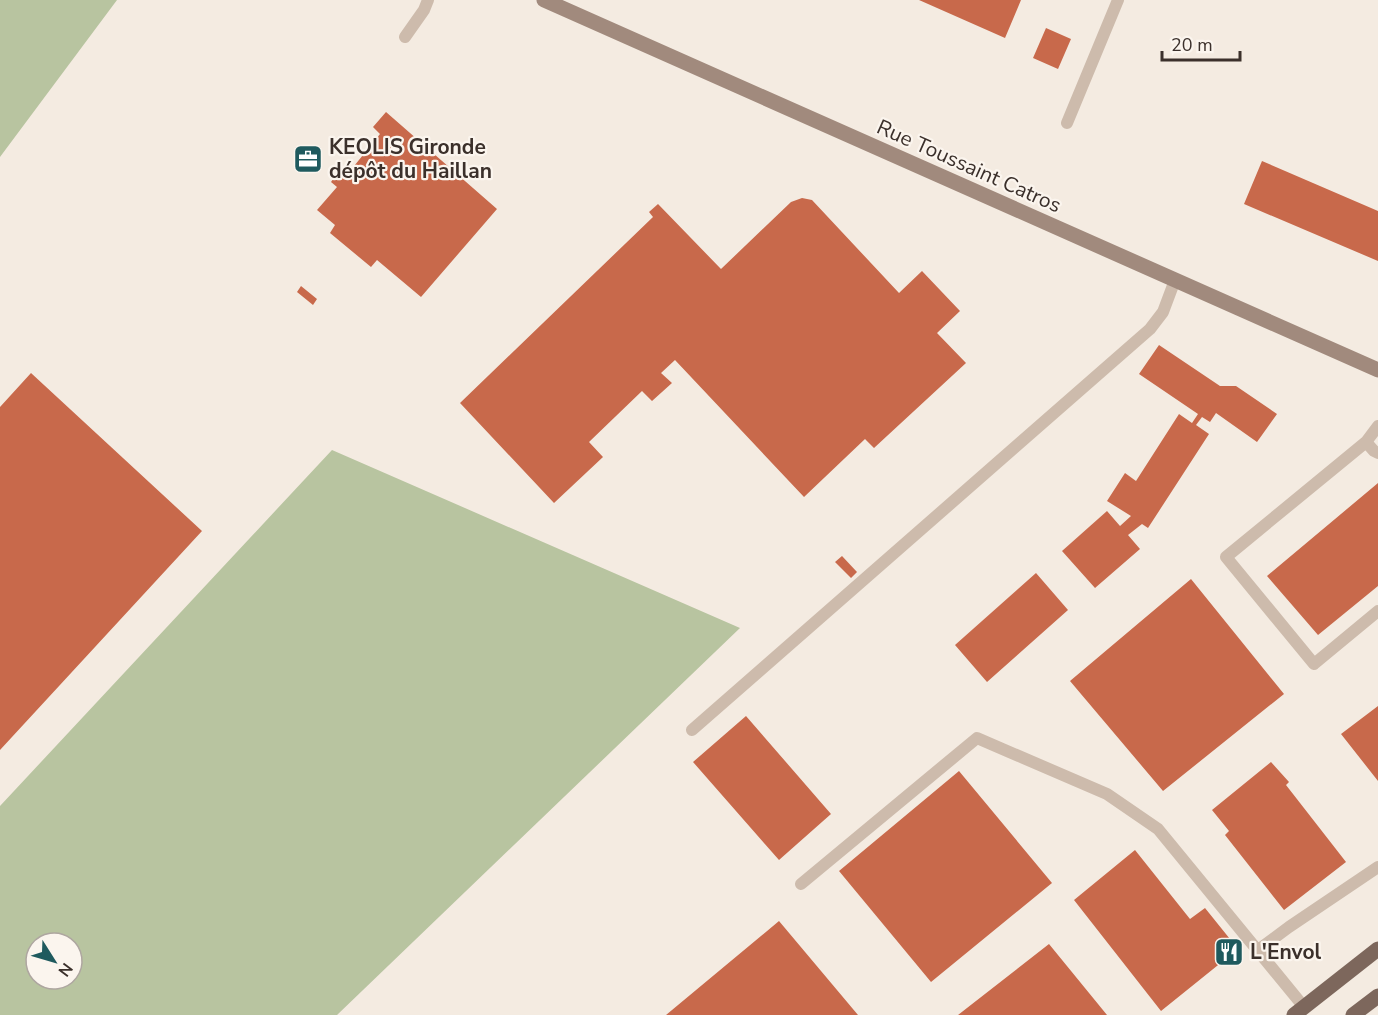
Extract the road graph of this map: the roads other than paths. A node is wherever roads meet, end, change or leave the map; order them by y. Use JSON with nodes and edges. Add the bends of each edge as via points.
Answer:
{"nodes":[{"id":1,"x":428,"y":0,"type":"edge"},
{"id":2,"x":544,"y":0,"type":"edge"},
{"id":3,"x":1118,"y":0,"type":"edge"},
{"id":4,"x":405,"y":37,"type":"dead end"},
{"id":5,"x":1067,"y":123,"type":"dead end"},
{"id":6,"x":1175,"y":280,"type":"junction"},
{"id":7,"x":1378,"y":370,"type":"edge"},
{"id":8,"x":1378,"y":426,"type":"edge"},
{"id":9,"x":1366,"y":442,"type":"junction"},
{"id":10,"x":1378,"y":453,"type":"edge"},
{"id":11,"x":1378,"y":611,"type":"edge"},
{"id":12,"x":692,"y":730,"type":"dead end"},
{"id":13,"x":1378,"y":867,"type":"edge"},
{"id":14,"x":801,"y":884,"type":"dead end"},
{"id":15,"x":1378,"y":949,"type":"edge"},
{"id":16,"x":1258,"y":950,"type":"junction"},
{"id":17,"x":1378,"y":996,"type":"edge"},
{"id":18,"x":1299,"y":1011,"type":"edge"},
{"id":19,"x":1353,"y":1015,"type":"edge"}],
"edges":[{"from":1,"to":4,"type":"lane"},
{"from":2,"to":6,"type":"street","name":"Rue Toussaint Catros"},
{"from":3,"to":5,"type":"lane"},
{"from":6,"to":7,"type":"street","name":"Rue Toussaint Catros"},
{"from":6,"to":12,"type":"lane","via":[[1163,312],[1150,329]]},
{"from":8,"to":9,"type":"lane"},
{"from":9,"to":10,"type":"lane"},
{"from":9,"to":11,"type":"lane","via":[[1226,557],[1314,664]]},
{"from":13,"to":16,"type":"lane"},
{"from":14,"to":16,"type":"lane","via":[[977,738],[1107,794],[1158,829]]},
{"from":15,"to":18,"type":"main road"},
{"from":16,"to":18,"type":"lane"},
{"from":17,"to":19,"type":"main road"}]}
